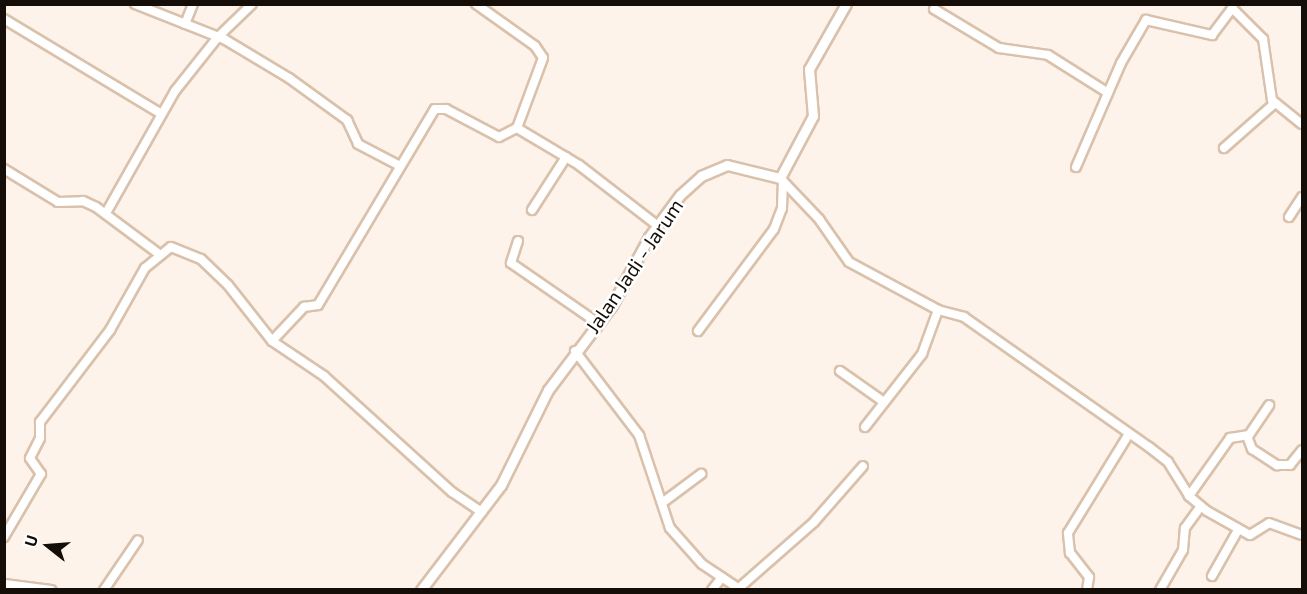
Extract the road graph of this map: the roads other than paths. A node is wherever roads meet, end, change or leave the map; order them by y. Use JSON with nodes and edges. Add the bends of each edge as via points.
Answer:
{"nodes":[{"id":1,"x":135,"y":4,"type":"edge"},
{"id":2,"x":193,"y":4,"type":"edge"},
{"id":3,"x":252,"y":4,"type":"edge"},
{"id":4,"x":476,"y":4,"type":"edge"},
{"id":5,"x":846,"y":4,"type":"edge"},
{"id":6,"x":1230,"y":6,"type":"edge"},
{"id":7,"x":934,"y":9,"type":"dead end"},
{"id":8,"x":4,"y":19,"type":"edge"},
{"id":9,"x":185,"y":24,"type":"junction"},
{"id":10,"x":218,"y":36,"type":"junction"},
{"id":11,"x":1108,"y":93,"type":"junction"},
{"id":12,"x":1275,"y":103,"type":"junction"},
{"id":13,"x":160,"y":113,"type":"junction"},
{"id":14,"x":1302,"y":124,"type":"edge"},
{"id":15,"x":518,"y":128,"type":"junction"},
{"id":16,"x":1224,"y":148,"type":"dead end"},
{"id":17,"x":566,"y":157,"type":"junction"},
{"id":18,"x":400,"y":166,"type":"junction"},
{"id":19,"x":1076,"y":167,"type":"dead end"},
{"id":20,"x":4,"y":169,"type":"edge"},
{"id":21,"x":781,"y":179,"type":"junction"},
{"id":22,"x":1302,"y":197,"type":"edge"},
{"id":23,"x":532,"y":210,"type":"dead end"},
{"id":24,"x":106,"y":213,"type":"junction"},
{"id":25,"x":1289,"y":217,"type":"dead end"},
{"id":26,"x":657,"y":225,"type":"junction"},
{"id":27,"x":518,"y":241,"type":"dead end"},
{"id":28,"x":159,"y":254,"type":"junction"},
{"id":29,"x":938,"y":309,"type":"junction"},
{"id":30,"x":598,"y":323,"type":"junction"},
{"id":31,"x":698,"y":331,"type":"dead end"},
{"id":32,"x":272,"y":341,"type":"junction"},
{"id":33,"x":575,"y":351,"type":"junction"},
{"id":34,"x":840,"y":371,"type":"dead end"},
{"id":35,"x":884,"y":402,"type":"junction"},
{"id":36,"x":1269,"y":405,"type":"dead end"},
{"id":37,"x":865,"y":427,"type":"dead end"},
{"id":38,"x":1129,"y":434,"type":"junction"},
{"id":39,"x":1247,"y":436,"type":"junction"},
{"id":40,"x":1302,"y":450,"type":"edge"},
{"id":41,"x":863,"y":466,"type":"dead end"},
{"id":42,"x":701,"y":474,"type":"dead end"},
{"id":43,"x":1189,"y":496,"type":"junction"},
{"id":44,"x":662,"y":503,"type":"junction"},
{"id":45,"x":1201,"y":506,"type":"junction"},
{"id":46,"x":482,"y":512,"type":"junction"},
{"id":47,"x":1238,"y":530,"type":"junction"},
{"id":48,"x":1302,"y":535,"type":"edge"},
{"id":49,"x":4,"y":537,"type":"edge"},
{"id":50,"x":138,"y":540,"type":"dead end"},
{"id":51,"x":1212,"y":576,"type":"dead end"},
{"id":52,"x":722,"y":577,"type":"junction"},
{"id":53,"x":4,"y":584,"type":"edge"},
{"id":54,"x":740,"y":589,"type":"edge"},
{"id":55,"x":51,"y":590,"type":"edge"},
{"id":56,"x":104,"y":590,"type":"edge"},
{"id":57,"x":421,"y":590,"type":"edge"},
{"id":58,"x":712,"y":590,"type":"edge"},
{"id":59,"x":1087,"y":590,"type":"edge"},
{"id":60,"x":1160,"y":590,"type":"edge"}],
"edges":[{"from":1,"to":9,"type":"street"},
{"from":2,"to":9,"type":"street"},
{"from":3,"to":10,"type":"street"},
{"from":4,"to":15,"type":"street","via":[[535,46],[543,58]]},
{"from":5,"to":21,"type":"street","via":[[809,69],[813,116]]},
{"from":6,"to":11,"type":"street","via":[[1212,35],[1143,22]]},
{"from":6,"to":12,"type":"street","via":[[1263,39],[1267,84]]},
{"from":7,"to":11,"type":"street","via":[[999,48],[1048,55]]},
{"from":8,"to":13,"type":"street"},
{"from":9,"to":10,"type":"street"},
{"from":10,"to":13,"type":"street"},
{"from":10,"to":18,"type":"street","via":[[316,96],[347,120],[358,144]]},
{"from":11,"to":19,"type":"street"},
{"from":12,"to":14,"type":"street"},
{"from":12,"to":16,"type":"street"},
{"from":13,"to":24,"type":"street"},
{"from":15,"to":17,"type":"street"},
{"from":15,"to":18,"type":"street","via":[[499,137],[437,108]]},
{"from":17,"to":23,"type":"street"},
{"from":17,"to":26,"type":"street"},
{"from":18,"to":32,"type":"street","via":[[318,305],[304,307]]},
{"from":20,"to":24,"type":"street","via":[[58,202],[82,201]]},
{"from":21,"to":26,"type":"street","name":"Jalan Jadi - Jarum","via":[[735,165],[716,169],[680,195]]},
{"from":21,"to":29,"type":"street","via":[[849,262]]},
{"from":21,"to":31,"type":"street","via":[[782,208],[774,229]]},
{"from":22,"to":25,"type":"street"},
{"from":24,"to":28,"type":"street"},
{"from":26,"to":30,"type":"street","name":"Jalan Jadi - Jarum"},
{"from":27,"to":30,"type":"street","via":[[511,262]]},
{"from":28,"to":32,"type":"street","via":[[171,247],[201,259],[228,285]]},
{"from":28,"to":49,"type":"street","via":[[137,281],[101,343],[40,422],[40,438],[30,458],[41,474]]},
{"from":29,"to":35,"type":"street","via":[[922,354]]},
{"from":29,"to":38,"type":"street","via":[[960,314]]},
{"from":30,"to":33,"type":"street","name":"Jalan Jadi - Jarum"},
{"from":32,"to":46,"type":"street","via":[[324,376],[457,496]]},
{"from":33,"to":44,"type":"street","via":[[639,435]]},
{"from":33,"to":46,"type":"street","name":"Jalan Jadi - Jarum","via":[[548,390],[509,471]]},
{"from":34,"to":35,"type":"street"},
{"from":35,"to":37,"type":"street"},
{"from":36,"to":39,"type":"street"},
{"from":38,"to":43,"type":"street","via":[[1168,462]]},
{"from":38,"to":59,"type":"street","via":[[1068,533],[1070,553],[1089,577]]},
{"from":39,"to":40,"type":"street","via":[[1251,448],[1277,465],[1290,465]]},
{"from":39,"to":43,"type":"street","via":[[1230,438]]},
{"from":41,"to":54,"type":"street","via":[[814,522]]},
{"from":42,"to":44,"type":"street"},
{"from":43,"to":45,"type":"street"},
{"from":44,"to":52,"type":"street","via":[[684,548]]},
{"from":45,"to":47,"type":"street"},
{"from":45,"to":60,"type":"street","via":[[1184,530],[1183,550]]},
{"from":46,"to":57,"type":"street","name":"Jalan Jadi - Jarum"},
{"from":47,"to":48,"type":"street","via":[[1253,535],[1269,523]]},
{"from":47,"to":51,"type":"street"},
{"from":50,"to":56,"type":"street"},
{"from":52,"to":54,"type":"street"},
{"from":52,"to":58,"type":"street"},
{"from":53,"to":55,"type":"street"}]}
